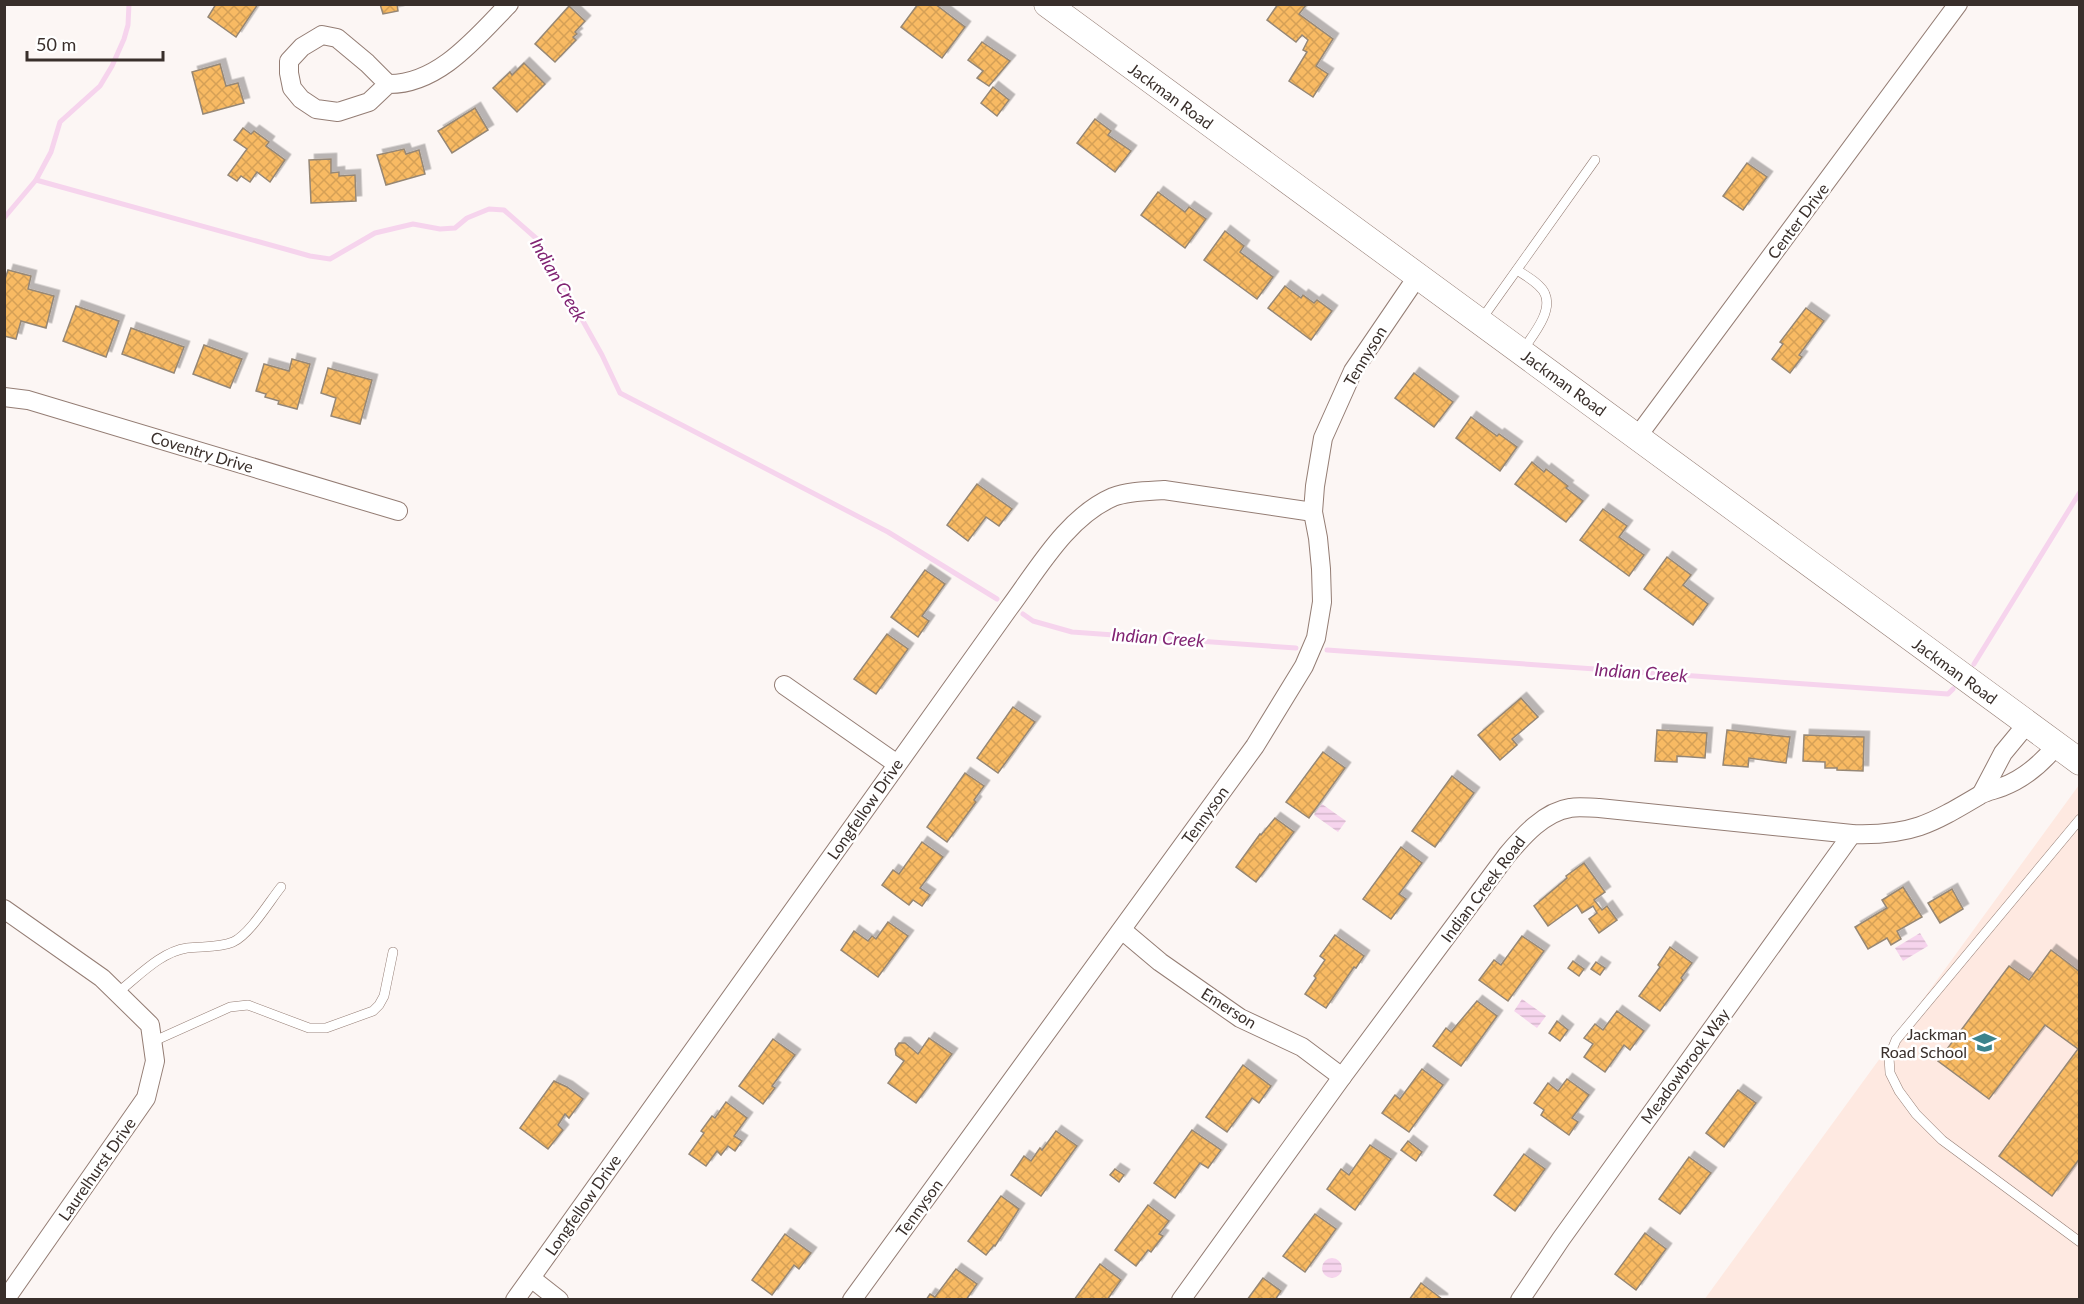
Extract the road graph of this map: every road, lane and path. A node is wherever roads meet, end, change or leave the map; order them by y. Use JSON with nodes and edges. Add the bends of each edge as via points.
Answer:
{"nodes":[{"id":1,"x":509,"y":4,"type":"edge"},
{"id":2,"x":1047,"y":4,"type":"edge"},
{"id":3,"x":1958,"y":4,"type":"edge"},
{"id":4,"x":388,"y":84,"type":"junction"},
{"id":5,"x":1595,"y":160,"type":"dead end"},
{"id":6,"x":1517,"y":270,"type":"junction"},
{"id":7,"x":1418,"y":277,"type":"junction"},
{"id":8,"x":1479,"y":322,"type":"junction"},
{"id":9,"x":1522,"y":352,"type":"junction"},
{"id":10,"x":4,"y":397,"type":"edge"},
{"id":11,"x":1637,"y":437,"type":"junction"},
{"id":12,"x":398,"y":511,"type":"dead end"},
{"id":13,"x":1313,"y":512,"type":"junction"},
{"id":14,"x":783,"y":685,"type":"dead end"},
{"id":15,"x":2027,"y":724,"type":"junction"},
{"id":16,"x":2056,"y":746,"type":"junction"},
{"id":17,"x":2079,"y":762,"type":"edge"},
{"id":18,"x":897,"y":764,"type":"junction"},
{"id":19,"x":1982,"y":793,"type":"junction"},
{"id":20,"x":2079,"y":819,"type":"edge"},
{"id":21,"x":1852,"y":834,"type":"junction"},
{"id":22,"x":281,"y":887,"type":"dead end"},
{"id":23,"x":4,"y":909,"type":"edge"},
{"id":24,"x":1122,"y":930,"type":"junction"},
{"id":25,"x":393,"y":952,"type":"dead end"},
{"id":26,"x":117,"y":993,"type":"junction"},
{"id":27,"x":151,"y":1034,"type":"junction"},
{"id":28,"x":1342,"y":1077,"type":"junction"},
{"id":29,"x":2079,"y":1242,"type":"edge"},
{"id":30,"x":531,"y":1278,"type":"junction"},
{"id":31,"x":5,"y":1299,"type":"edge"},
{"id":32,"x":515,"y":1299,"type":"edge"},
{"id":33,"x":559,"y":1299,"type":"edge"},
{"id":34,"x":852,"y":1299,"type":"edge"},
{"id":35,"x":1181,"y":1299,"type":"edge"},
{"id":36,"x":1520,"y":1299,"type":"edge"}],
"edges":[{"from":1,"to":4,"type":"street","via":[[448,62],[425,77]]},
{"from":2,"to":7,"type":"street","name":"Jackman Road"},
{"from":3,"to":11,"type":"street","name":"Center Drive"},
{"from":4,"to":4,"type":"street","via":[[337,38],[322,35],[302,47],[290,61],[292,88],[316,109],[338,112],[369,102]]},
{"from":5,"to":6,"type":"lane"},
{"from":6,"to":8,"type":"lane"},
{"from":6,"to":9,"type":"lane","via":[[1541,288],[1546,302],[1540,323]]},
{"from":7,"to":8,"type":"street","name":"Jackman Road"},
{"from":7,"to":13,"type":"street","name":"Tennyson","via":[[1353,371],[1323,438]]},
{"from":8,"to":9,"type":"street","name":"Jackman Road"},
{"from":9,"to":11,"type":"street","name":"Jackman Road"},
{"from":10,"to":12,"type":"street","name":"Coventry Drive","via":[[28,400]]},
{"from":11,"to":15,"type":"street","name":"Jackman Road"},
{"from":13,"to":18,"type":"street","name":"Longfellow Drive","via":[[1164,490],[1114,496],[1088,512],[1064,535]]},
{"from":13,"to":24,"type":"street","name":"Tennyson","via":[[1322,602],[1316,638],[1304,666],[1255,746]]},
{"from":14,"to":18,"type":"street"},
{"from":15,"to":16,"type":"street","name":"Jackman Road"},
{"from":15,"to":19,"type":"street","via":[[2003,753]]},
{"from":16,"to":17,"type":"street","name":"Jackman Road"},
{"from":16,"to":19,"type":"street","name":"Indian Creek Road","via":[[2030,772]]},
{"from":18,"to":30,"type":"street","name":"Longfellow Drive"},
{"from":19,"to":21,"type":"street","name":"Indian Creek Road","via":[[1913,830]]},
{"from":20,"to":29,"type":"lane","via":[[1896,1040],[1889,1057],[1890,1073],[1899,1090],[1942,1140]]},
{"from":21,"to":28,"type":"street","name":"Indian Creek Road","via":[[1599,808],[1570,808],[1547,818],[1527,831],[1507,855]]},
{"from":21,"to":36,"type":"street","name":"Meadowbrook Way"},
{"from":22,"to":26,"type":"lane","via":[[243,935],[232,942],[185,948],[165,956]]},
{"from":23,"to":26,"type":"street","via":[[102,978]]},
{"from":24,"to":28,"type":"street","name":"Emerson","via":[[1240,1018],[1302,1047]]},
{"from":24,"to":34,"type":"street","name":"Tennyson"},
{"from":25,"to":27,"type":"lane","via":[[379,1005],[373,1011],[326,1028],[309,1028],[248,1005],[230,1007]]},
{"from":26,"to":27,"type":"street"},
{"from":27,"to":31,"type":"street","name":"Laurelhurst Drive","via":[[155,1061],[146,1098]]},
{"from":28,"to":35,"type":"street","name":"Indian Creek Road"},
{"from":30,"to":32,"type":"street","name":"Longfellow Drive"},
{"from":30,"to":33,"type":"street"}]}
